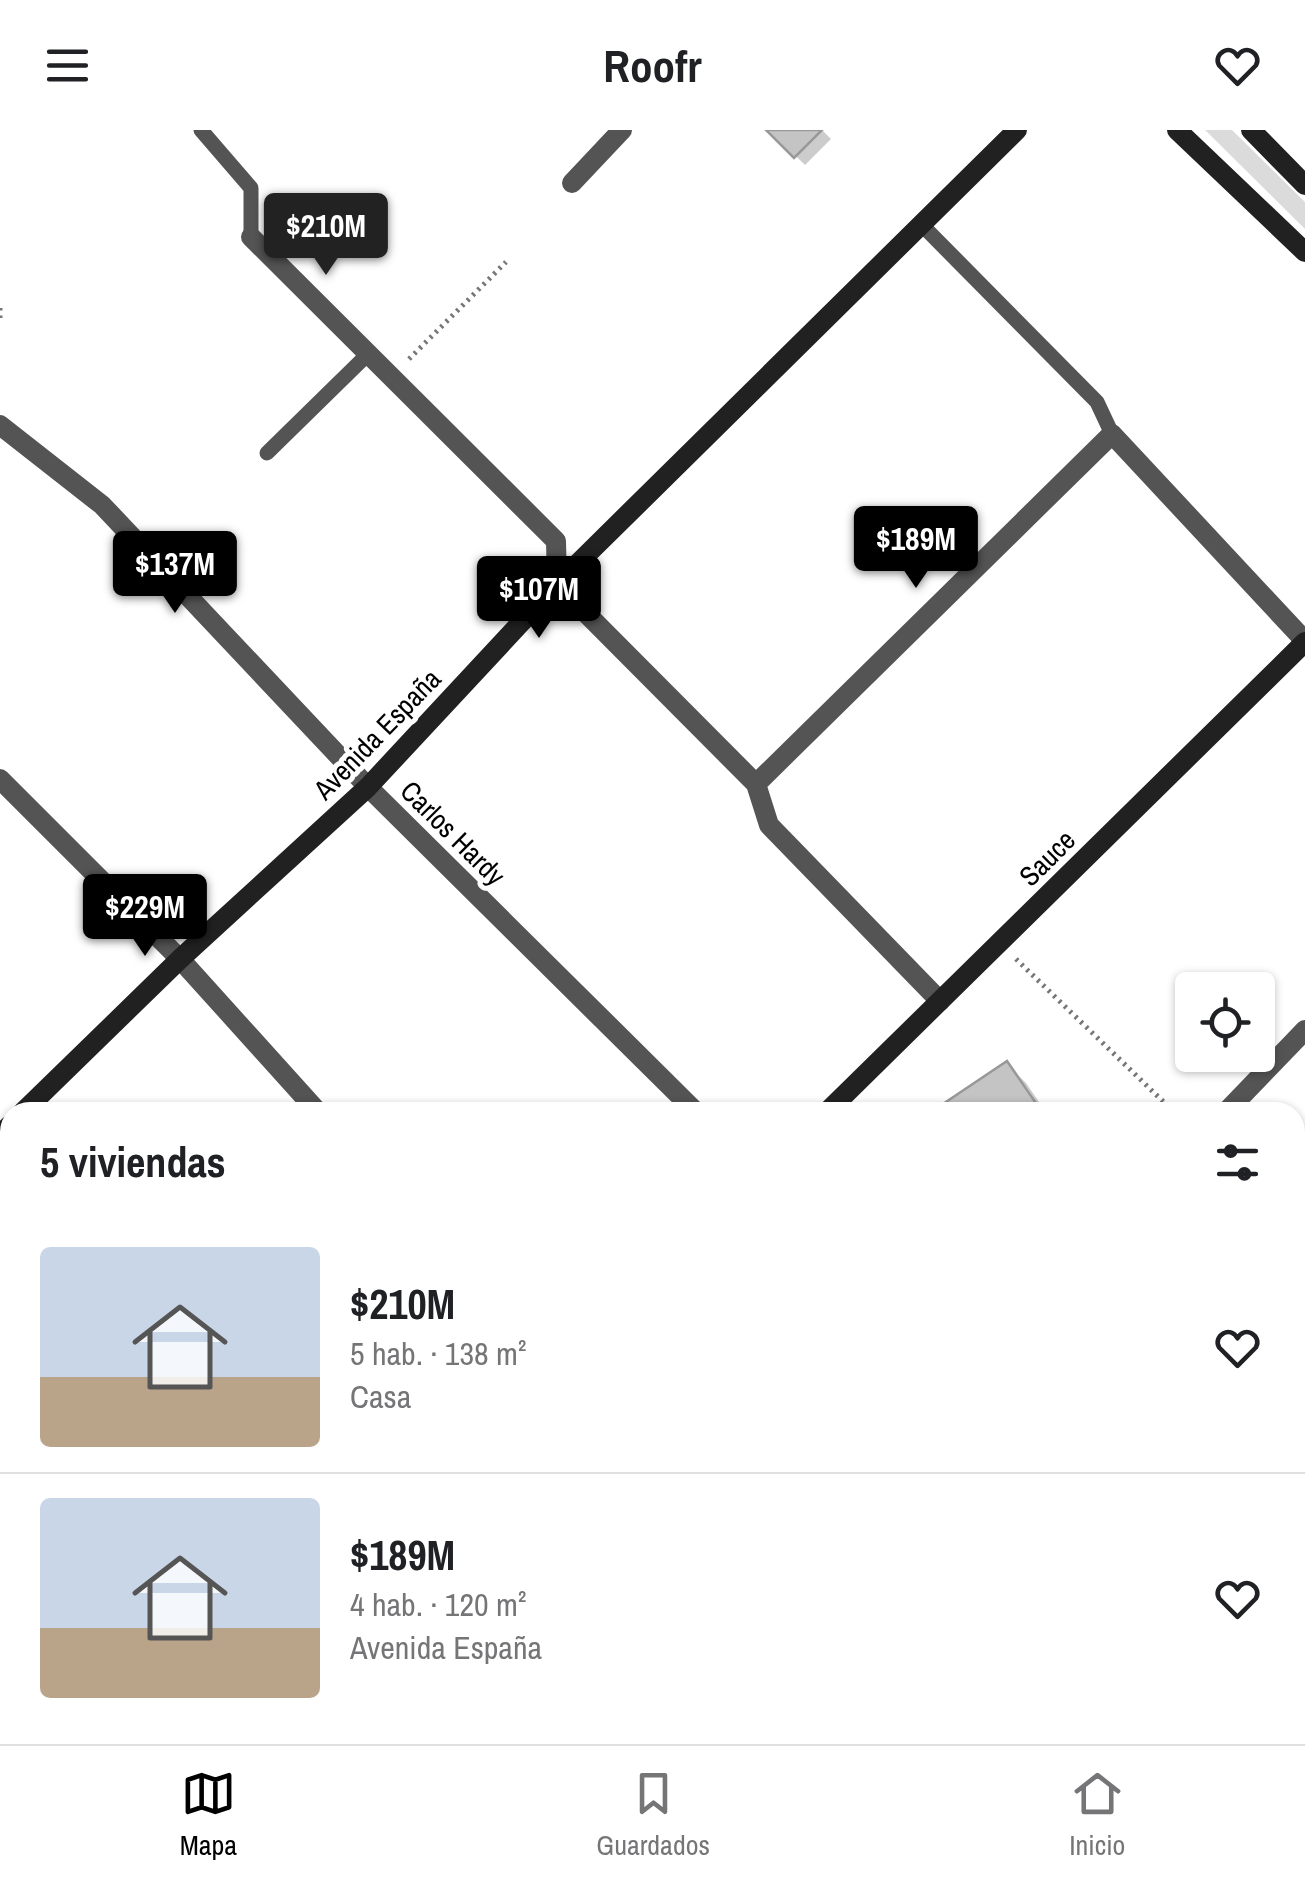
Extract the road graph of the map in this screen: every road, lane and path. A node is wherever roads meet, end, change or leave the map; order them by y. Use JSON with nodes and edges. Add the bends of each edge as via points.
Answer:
{"nodes":[{"id":1,"x":200,"y":130,"type":"edge"},
{"id":2,"x":622,"y":130,"type":"edge"},
{"id":3,"x":1017,"y":130,"type":"edge"},
{"id":4,"x":1177,"y":130,"type":"edge"},
{"id":5,"x":1252,"y":130,"type":"edge"},
{"id":6,"x":572,"y":182,"type":"dead end"},
{"id":7,"x":1305,"y":185,"type":"edge"},
{"id":8,"x":921,"y":224,"type":"junction"},
{"id":9,"x":251,"y":237,"type":"joint"},
{"id":10,"x":1305,"y":252,"type":"edge"},
{"id":11,"x":506,"y":262,"type":"dead end"},
{"id":12,"x":0,"y":308,"type":"edge"},
{"id":13,"x":0,"y":320,"type":"edge"},
{"id":14,"x":366,"y":355,"type":"junction"},
{"id":15,"x":390,"y":378,"type":"junction"},
{"id":16,"x":0,"y":425,"type":"edge"},
{"id":17,"x":1112,"y":434,"type":"junction"},
{"id":18,"x":267,"y":452,"type":"dead end"},
{"id":19,"x":557,"y":584,"type":"junction"},
{"id":20,"x":1305,"y":641,"type":"edge"},
{"id":21,"x":0,"y":779,"type":"edge"},
{"id":22,"x":756,"y":784,"type":"junction"},
{"id":23,"x":368,"y":787,"type":"junction"},
{"id":24,"x":1000,"y":942,"type":"junction"},
{"id":25,"x":180,"y":959,"type":"junction"},
{"id":26,"x":940,"y":1001,"type":"junction"},
{"id":27,"x":1305,"y":1030,"type":"edge"},
{"id":28,"x":32,"y":1102,"type":"edge"},
{"id":29,"x":309,"y":1102,"type":"edge"},
{"id":30,"x":686,"y":1102,"type":"edge"},
{"id":31,"x":837,"y":1102,"type":"edge"},
{"id":32,"x":1164,"y":1102,"type":"edge"},
{"id":33,"x":1236,"y":1102,"type":"edge"}],
"edges":[{"from":1,"to":9,"type":"lane","via":[[251,188]]},
{"from":2,"to":6,"type":"street"},
{"from":3,"to":8,"type":"main road","name":"Avenida España"},
{"from":4,"to":10,"type":"main road"},
{"from":5,"to":7,"type":"main road"},
{"from":8,"to":17,"type":"lane","via":[[1097,402]]},
{"from":8,"to":19,"type":"main road","name":"Avenida España"},
{"from":9,"to":14,"type":"street"},
{"from":11,"to":15,"type":"path"},
{"from":12,"to":13,"type":"path"},
{"from":14,"to":15,"type":"street"},
{"from":14,"to":18,"type":"lane"},
{"from":15,"to":19,"type":"street","via":[[556,540]]},
{"from":16,"to":23,"type":"street","name":"Carlos Hardy","via":[[102,505]]},
{"from":17,"to":20,"type":"street"},
{"from":17,"to":22,"type":"street"},
{"from":19,"to":22,"type":"street"},
{"from":19,"to":23,"type":"main road","name":"Avenida España"},
{"from":20,"to":24,"type":"main road","name":"Sauce"},
{"from":21,"to":25,"type":"street"},
{"from":22,"to":26,"type":"street","via":[[769,826]]},
{"from":23,"to":25,"type":"main road","name":"Avenida España"},
{"from":23,"to":30,"type":"street","name":"Carlos Hardy"},
{"from":24,"to":26,"type":"main road","name":"Sauce"},
{"from":24,"to":32,"type":"path"},
{"from":25,"to":28,"type":"main road","name":"Avenida España"},
{"from":25,"to":29,"type":"street"},
{"from":26,"to":31,"type":"main road","name":"Sauce"},
{"from":27,"to":33,"type":"street"}]}
